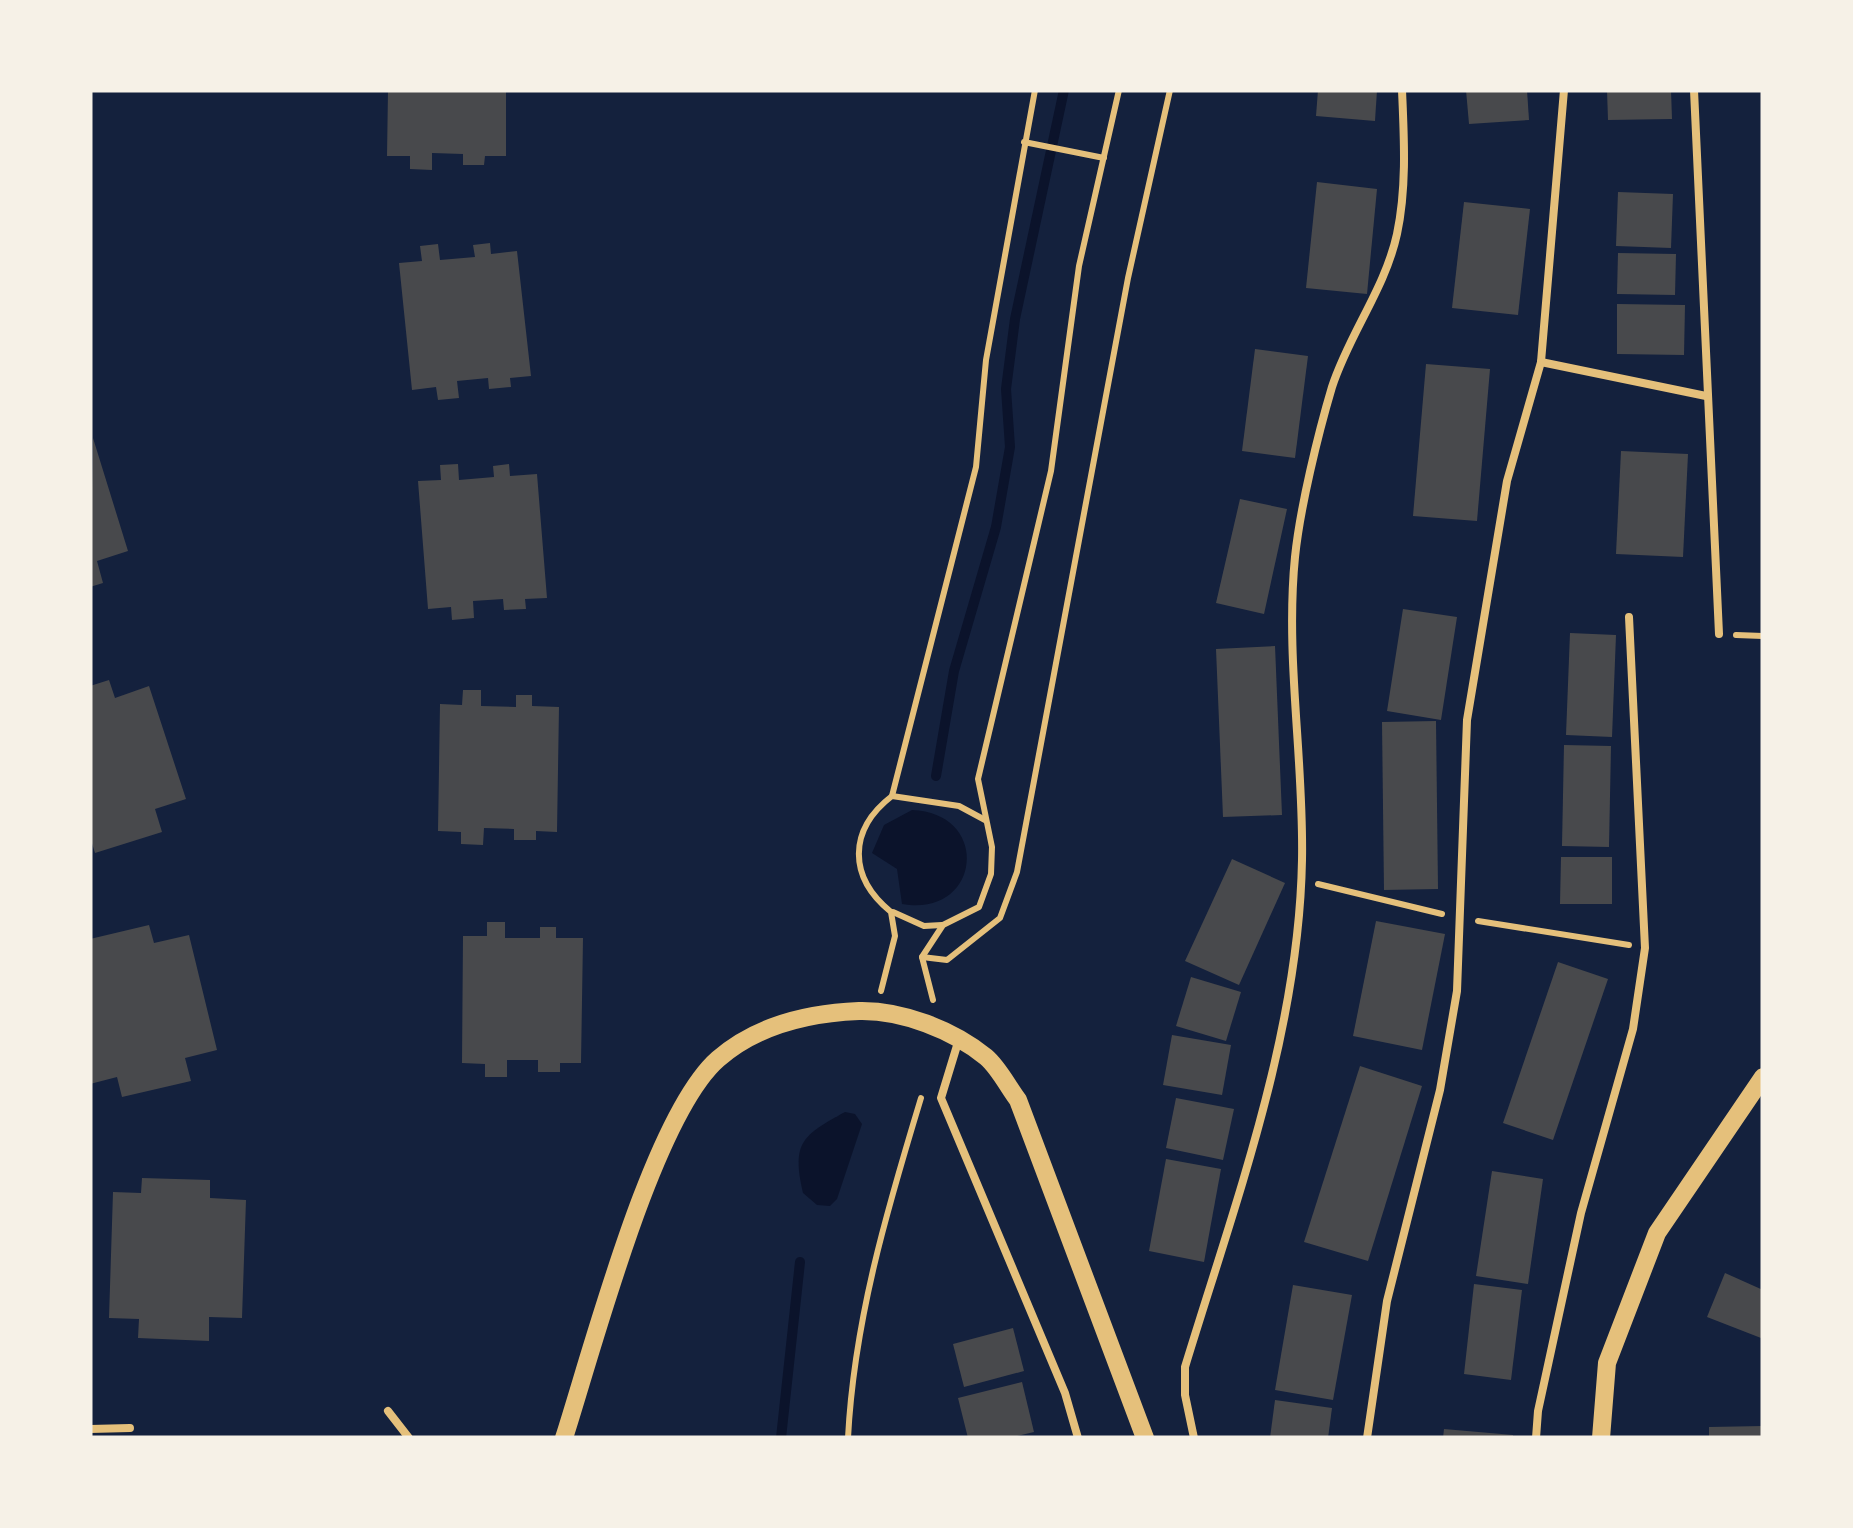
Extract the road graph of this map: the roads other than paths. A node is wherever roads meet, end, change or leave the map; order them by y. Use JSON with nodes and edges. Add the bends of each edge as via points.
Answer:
{"nodes":[{"id":1,"x":1402,"y":90,"type":"edge"},
{"id":2,"x":1564,"y":90,"type":"edge"},
{"id":3,"x":1694,"y":90,"type":"edge"},
{"id":4,"x":1541,"y":362,"type":"junction"},
{"id":5,"x":1706,"y":396,"type":"junction"},
{"id":6,"x":1629,"y":616,"type":"dead end"},
{"id":7,"x":1719,"y":634,"type":"dead end"},
{"id":8,"x":950,"y":1035,"type":"junction"},
{"id":9,"x":1763,"y":1077,"type":"edge"},
{"id":10,"x":388,"y":1411,"type":"dead end"},
{"id":11,"x":90,"y":1428,"type":"edge"},
{"id":12,"x":130,"y":1428,"type":"dead end"},
{"id":13,"x":409,"y":1438,"type":"edge"},
{"id":14,"x":564,"y":1438,"type":"edge"},
{"id":15,"x":1078,"y":1438,"type":"edge"},
{"id":16,"x":1146,"y":1438,"type":"edge"},
{"id":17,"x":1194,"y":1438,"type":"edge"},
{"id":18,"x":1366,"y":1438,"type":"edge"},
{"id":19,"x":1536,"y":1438,"type":"edge"},
{"id":20,"x":1601,"y":1438,"type":"edge"}],
"edges":[{"from":1,"to":17,"type":"lane","via":[[1405,148],[1397,233],[1377,296],[1333,384],[1295,555],[1301,880],[1295,945],[1262,1116],[1185,1368]]},
{"from":2,"to":4,"type":"lane"},
{"from":3,"to":5,"type":"lane"},
{"from":4,"to":5,"type":"lane"},
{"from":4,"to":18,"type":"lane","via":[[1506,481],[1466,720],[1457,991],[1440,1090],[1387,1301]]},
{"from":5,"to":7,"type":"lane"},
{"from":6,"to":19,"type":"lane","via":[[1645,948],[1633,1029],[1581,1213]]},
{"from":8,"to":14,"type":"street","via":[[876,1011],[815,1012],[748,1038],[717,1060],[683,1100]]},
{"from":8,"to":15,"type":"lane","via":[[941,1098]]},
{"from":8,"to":16,"type":"street","via":[[989,1060],[1018,1100]]},
{"from":9,"to":20,"type":"street","via":[[1657,1233],[1607,1362]]},
{"from":10,"to":13,"type":"lane"},
{"from":11,"to":12,"type":"lane"}]}
